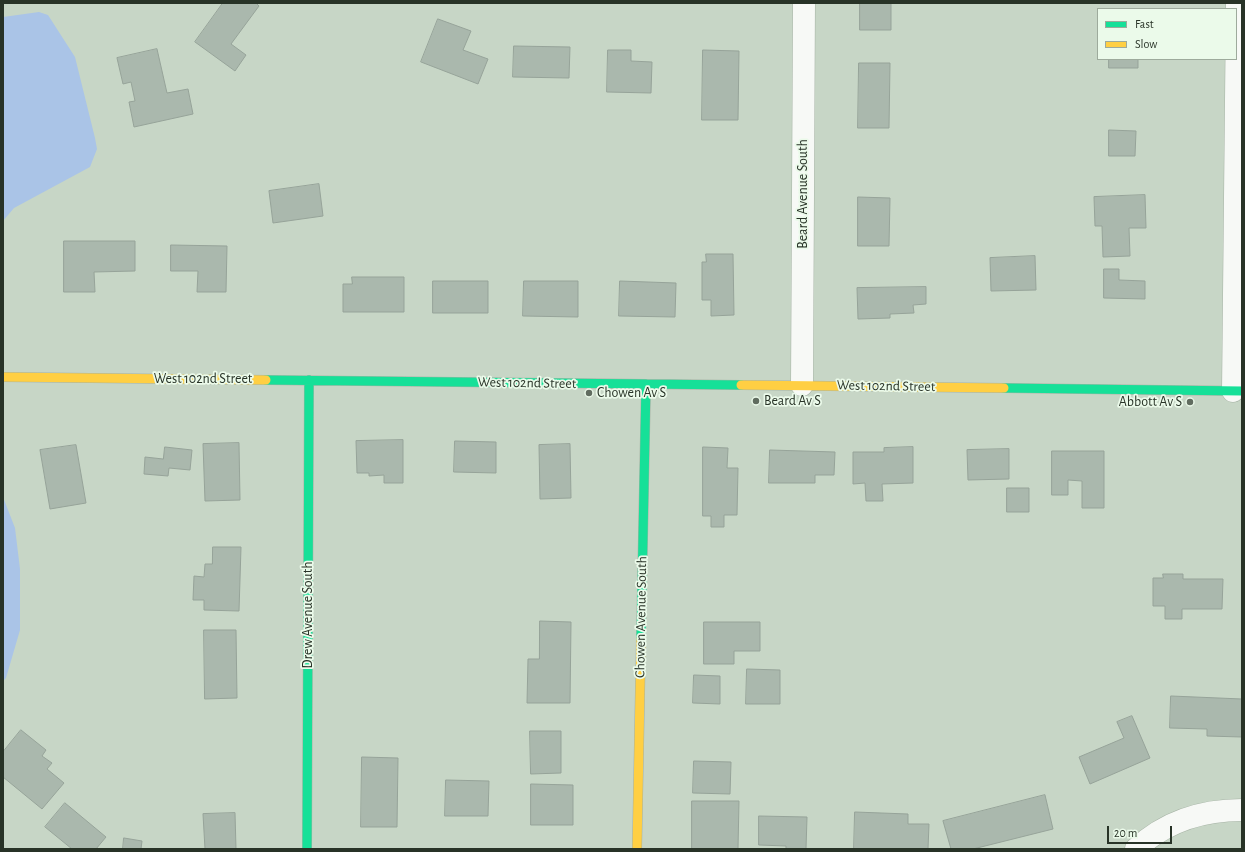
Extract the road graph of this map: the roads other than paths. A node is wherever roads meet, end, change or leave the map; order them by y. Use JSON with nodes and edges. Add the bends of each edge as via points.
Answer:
{"nodes":[{"id":1,"x":804,"y":3,"type":"edge"},
{"id":2,"x":1237,"y":3,"type":"edge"},
{"id":3,"x":1239,"y":61,"type":"edge"},
{"id":4,"x":3,"y":377,"type":"edge"},
{"id":5,"x":309,"y":380,"type":"junction"},
{"id":6,"x":646,"y":384,"type":"junction"},
{"id":7,"x":802,"y":386,"type":"junction"},
{"id":8,"x":1237,"y":391,"type":"edge"},
{"id":9,"x":1242,"y":810,"type":"edge"},
{"id":10,"x":307,"y":849,"type":"edge"},
{"id":11,"x":637,"y":849,"type":"edge"},
{"id":12,"x":1136,"y":849,"type":"edge"}],
"edges":[{"from":1,"to":7,"type":"street","name":"Beard Avenue South"},
{"from":2,"to":3,"type":"street"},
{"from":3,"to":8,"type":"street"},
{"from":4,"to":5,"type":"street","name":"West 102nd Street"},
{"from":5,"to":6,"type":"street","name":"West 102nd Street"},
{"from":5,"to":10,"type":"street","name":"Drew Avenue South"},
{"from":6,"to":7,"type":"street","name":"West 102nd Street"},
{"from":6,"to":11,"type":"street","name":"Chowen Avenue South"},
{"from":7,"to":8,"type":"street","name":"West 102nd Street"},
{"from":9,"to":12,"type":"street","via":[[1204,813],[1174,823],[1147,839]]}]}
